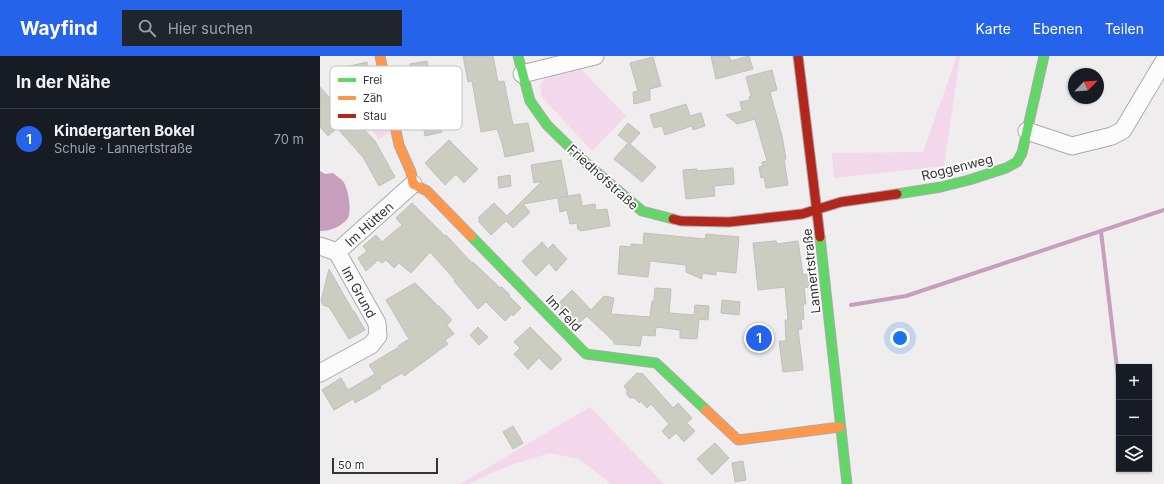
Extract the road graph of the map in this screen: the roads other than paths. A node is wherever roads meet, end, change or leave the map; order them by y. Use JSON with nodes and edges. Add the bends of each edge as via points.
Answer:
{"nodes":[{"id":1,"x":380,"y":56,"type":"edge"},
{"id":2,"x":518,"y":56,"type":"edge"},
{"id":3,"x":595,"y":56,"type":"edge"},
{"id":4,"x":798,"y":56,"type":"edge"},
{"id":5,"x":1044,"y":56,"type":"edge"},
{"id":6,"x":1164,"y":61,"type":"edge"},
{"id":7,"x":382,"y":66,"type":"edge"},
{"id":8,"x":522,"y":74,"type":"junction"},
{"id":9,"x":396,"y":130,"type":"edge"},
{"id":10,"x":1027,"y":131,"type":"junction"},
{"id":11,"x":413,"y":184,"type":"junction"},
{"id":12,"x":817,"y":209,"type":"junction"},
{"id":13,"x":320,"y":246,"type":"edge"},
{"id":14,"x":337,"y":252,"type":"junction"},
{"id":15,"x":320,"y":373,"type":"edge"},
{"id":16,"x":840,"y":427,"type":"junction"},
{"id":17,"x":847,"y":484,"type":"edge"}],
"edges":[{"from":1,"to":7,"type":"street"},
{"from":2,"to":8,"type":"street","name":"Friedhofstraße"},
{"from":3,"to":8,"type":"street"},
{"from":4,"to":12,"type":"street","name":"Lannertstraße"},
{"from":5,"to":10,"type":"street","name":"Roggenweg"},
{"from":6,"to":10,"type":"street","via":[[1123,130],[1112,136],[1072,146]]},
{"from":8,"to":12,"type":"street","name":"Friedhofstraße","via":[[530,101],[547,125],[587,164],[642,211],[681,221],[729,222],[802,214]]},
{"from":9,"to":11,"type":"street","via":[[399,146],[412,172]]},
{"from":10,"to":12,"type":"street","name":"Roggenweg","via":[[1017,162],[1006,168],[941,187],[841,202]]},
{"from":11,"to":14,"type":"street","name":"Im Hütten"},
{"from":11,"to":16,"type":"street","name":"Im Feld","via":[[427,191],[586,354],[656,363],[738,440]]},
{"from":12,"to":16,"type":"street","name":"Lannertstraße"},
{"from":13,"to":14,"type":"street","name":"Im Hütten"},
{"from":14,"to":15,"type":"street","name":"Im Grund","via":[[377,324],[378,336],[371,344]]},
{"from":16,"to":17,"type":"street","name":"Lannertstraße"}]}
